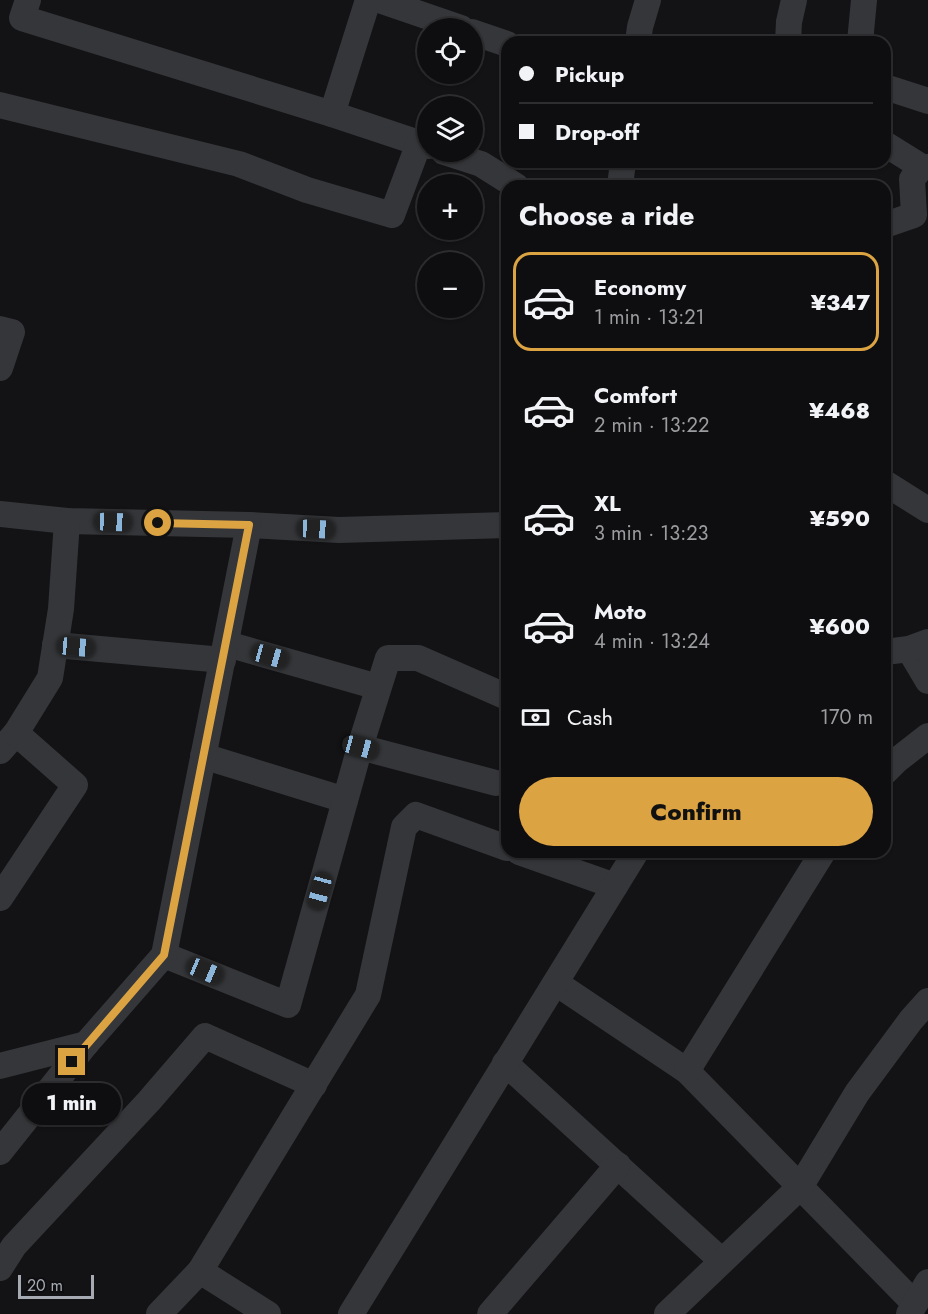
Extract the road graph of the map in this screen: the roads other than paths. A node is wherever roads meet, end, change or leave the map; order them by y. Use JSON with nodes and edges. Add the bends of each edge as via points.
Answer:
{"nodes":[{"id":1,"x":28,"y":0,"type":"edge"},
{"id":2,"x":368,"y":0,"type":"edge"},
{"id":3,"x":379,"y":0,"type":"edge"},
{"id":4,"x":648,"y":0,"type":"edge"},
{"id":5,"x":794,"y":0,"type":"edge"},
{"id":6,"x":864,"y":0,"type":"edge"},
{"id":7,"x":432,"y":18,"type":"edge"},
{"id":8,"x":483,"y":36,"type":"edge"},
{"id":9,"x":639,"y":36,"type":"edge"},
{"id":10,"x":788,"y":36,"type":"edge"},
{"id":11,"x":861,"y":36,"type":"edge"},
{"id":12,"x":501,"y":42,"type":"edge"},
{"id":13,"x":891,"y":89,"type":"edge"},
{"id":14,"x":928,"y":101,"type":"edge"},
{"id":15,"x":0,"y":105,"type":"edge"},
{"id":16,"x":332,"y":114,"type":"junction"},
{"id":17,"x":417,"y":142,"type":"edge"},
{"id":18,"x":891,"y":147,"type":"edge"},
{"id":19,"x":417,"y":158,"type":"edge"},
{"id":20,"x":475,"y":162,"type":"edge"},
{"id":21,"x":925,"y":167,"type":"edge"},
{"id":22,"x":506,"y":180,"type":"edge"},
{"id":23,"x":891,"y":223,"type":"edge"},
{"id":24,"x":0,"y":329,"type":"edge"},
{"id":25,"x":0,"y":368,"type":"edge"},
{"id":26,"x":891,"y":487,"type":"edge"},
{"id":27,"x":928,"y":510,"type":"edge"},
{"id":28,"x":0,"y":514,"type":"edge"},
{"id":29,"x":67,"y":521,"type":"junction"},
{"id":30,"x":249,"y":525,"type":"junction"},
{"id":31,"x":501,"y":525,"type":"edge"},
{"id":32,"x":55,"y":645,"type":"junction"},
{"id":33,"x":907,"y":648,"type":"edge"},
{"id":34,"x":225,"y":652,"type":"junction"},
{"id":35,"x":928,"y":681,"type":"edge"},
{"id":36,"x":378,"y":687,"type":"junction"},
{"id":37,"x":501,"y":694,"type":"edge"},
{"id":38,"x":928,"y":736,"type":"edge"},
{"id":39,"x":8,"y":742,"type":"edge"},
{"id":40,"x":360,"y":747,"type":"junction"},
{"id":41,"x":203,"y":756,"type":"junction"},
{"id":42,"x":891,"y":766,"type":"edge"},
{"id":43,"x":496,"y":783,"type":"dead end"},
{"id":44,"x":345,"y":800,"type":"junction"},
{"id":45,"x":501,"y":846,"type":"edge"},
{"id":46,"x":536,"y":858,"type":"edge"},
{"id":47,"x":632,"y":858,"type":"edge"},
{"id":48,"x":819,"y":858,"type":"edge"},
{"id":49,"x":615,"y":886,"type":"junction"},
{"id":50,"x":0,"y":898,"type":"edge"},
{"id":51,"x":164,"y":955,"type":"junction"},
{"id":52,"x":555,"y":982,"type":"junction"},
{"id":53,"x":928,"y":1001,"type":"edge"},
{"id":54,"x":919,"y":1028,"type":"edge"},
{"id":55,"x":86,"y":1044,"type":"junction"},
{"id":56,"x":506,"y":1063,"type":"junction"},
{"id":57,"x":0,"y":1066,"type":"edge"},
{"id":58,"x":687,"y":1071,"type":"junction"},
{"id":59,"x":314,"y":1085,"type":"junction"},
{"id":60,"x":0,"y":1152,"type":"edge"},
{"id":61,"x":618,"y":1166,"type":"junction"},
{"id":62,"x":800,"y":1187,"type":"junction"},
{"id":63,"x":722,"y":1261,"type":"junction"},
{"id":64,"x":0,"y":1269,"type":"edge"},
{"id":65,"x":200,"y":1271,"type":"junction"},
{"id":66,"x":928,"y":1282,"type":"edge"},
{"id":67,"x":911,"y":1309,"type":"edge"},
{"id":68,"x":159,"y":1314,"type":"edge"},
{"id":69,"x":268,"y":1314,"type":"edge"},
{"id":70,"x":351,"y":1314,"type":"edge"},
{"id":71,"x":490,"y":1314,"type":"edge"},
{"id":72,"x":666,"y":1314,"type":"edge"}],
"edges":[{"from":1,"to":16,"type":"street","via":[[22,18]]},
{"from":2,"to":16,"type":"street"},
{"from":3,"to":7,"type":"street"},
{"from":4,"to":9,"type":"street"},
{"from":5,"to":10,"type":"street"},
{"from":6,"to":11,"type":"street"},
{"from":8,"to":12,"type":"street"},
{"from":13,"to":14,"type":"street"},
{"from":15,"to":19,"type":"street","via":[[239,164],[307,190],[392,214]]},
{"from":16,"to":17,"type":"street"},
{"from":18,"to":21,"type":"street"},
{"from":20,"to":22,"type":"street"},
{"from":21,"to":23,"type":"street","via":[[912,179],[914,215]]},
{"from":24,"to":25,"type":"street","via":[[12,332]]},
{"from":26,"to":27,"type":"street"},
{"from":28,"to":29,"type":"street"},
{"from":29,"to":30,"type":"street"},
{"from":29,"to":32,"type":"street"},
{"from":30,"to":31,"type":"street","via":[[339,530]]},
{"from":30,"to":34,"type":"street"},
{"from":32,"to":34,"type":"street"},
{"from":32,"to":39,"type":"street","via":[[50,678]]},
{"from":33,"to":35,"type":"street"},
{"from":34,"to":36,"type":"street"},
{"from":34,"to":41,"type":"street"},
{"from":36,"to":37,"type":"street","via":[[388,658],[418,658]]},
{"from":36,"to":40,"type":"street"},
{"from":38,"to":42,"type":"street"},
{"from":39,"to":50,"type":"street","via":[[75,784]]},
{"from":40,"to":43,"type":"street"},
{"from":40,"to":44,"type":"street"},
{"from":41,"to":44,"type":"street"},
{"from":41,"to":51,"type":"street"},
{"from":44,"to":51,"type":"street","via":[[288,1005]]},
{"from":45,"to":59,"type":"street","via":[[416,816],[404,826],[368,995]]},
{"from":46,"to":49,"type":"street"},
{"from":47,"to":49,"type":"street"},
{"from":48,"to":58,"type":"street"},
{"from":49,"to":52,"type":"street"},
{"from":51,"to":55,"type":"street"},
{"from":52,"to":56,"type":"street"},
{"from":52,"to":58,"type":"street"},
{"from":53,"to":54,"type":"street"},
{"from":54,"to":62,"type":"street","via":[[856,1093]]},
{"from":55,"to":57,"type":"street"},
{"from":55,"to":60,"type":"street"},
{"from":56,"to":61,"type":"street"},
{"from":56,"to":70,"type":"street"},
{"from":58,"to":62,"type":"street"},
{"from":59,"to":64,"type":"street","via":[[205,1036],[14,1246]]},
{"from":59,"to":65,"type":"street"},
{"from":61,"to":63,"type":"street"},
{"from":61,"to":71,"type":"street"},
{"from":62,"to":63,"type":"street"},
{"from":62,"to":67,"type":"street"},
{"from":63,"to":72,"type":"street"},
{"from":65,"to":68,"type":"street"},
{"from":65,"to":69,"type":"street"},
{"from":66,"to":67,"type":"street"}]}
